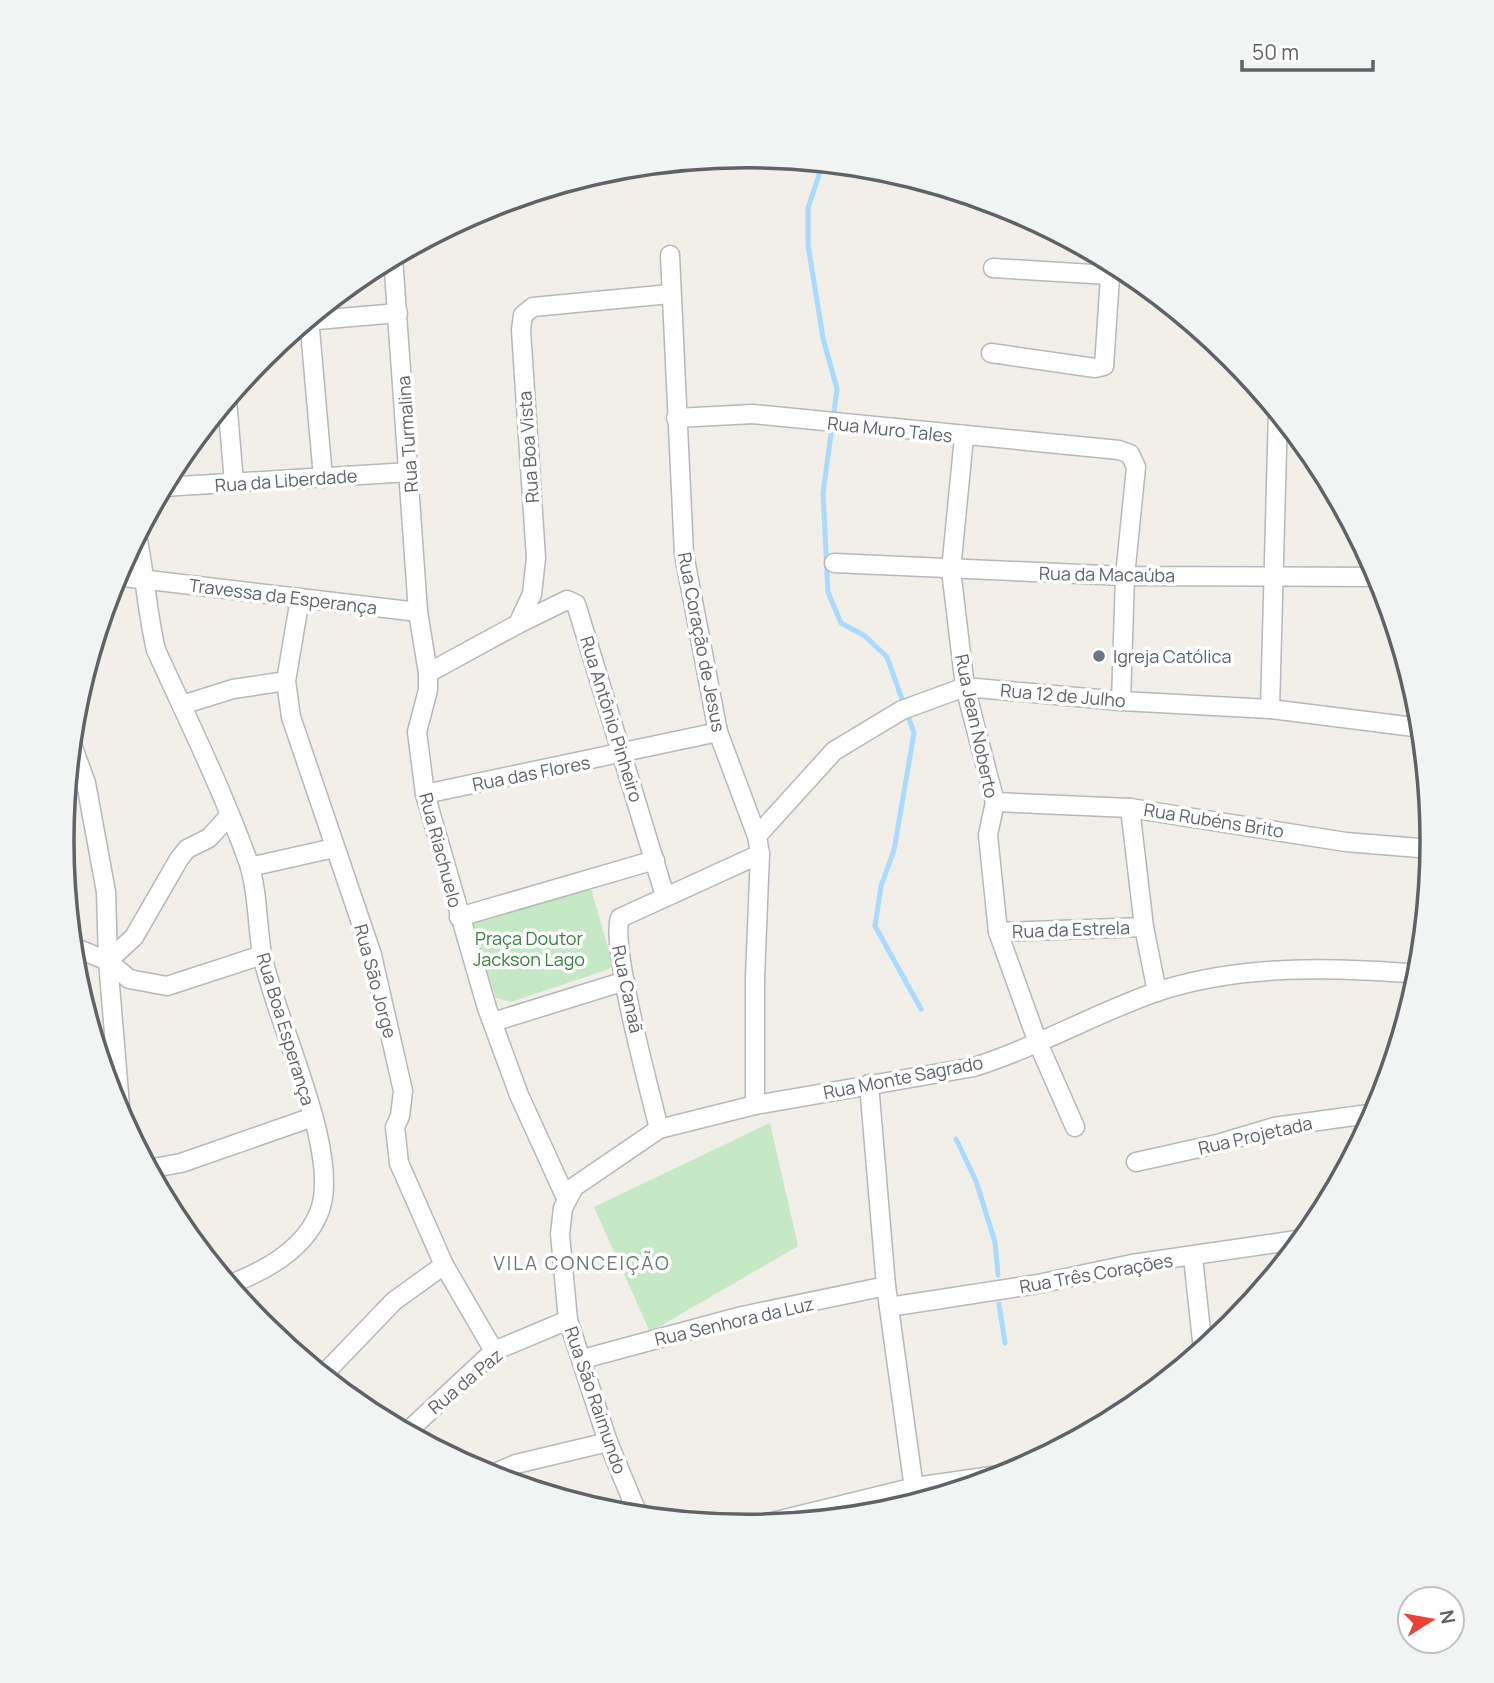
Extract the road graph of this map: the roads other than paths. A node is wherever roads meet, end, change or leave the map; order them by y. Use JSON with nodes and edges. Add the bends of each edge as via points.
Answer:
{"nodes":[{"id":1,"x":670,"y":255,"type":"dead end"},
{"id":2,"x":394,"y":268,"type":"edge"},
{"id":3,"x":993,"y":268,"type":"dead end"},
{"id":4,"x":1099,"y":268,"type":"edge"},
{"id":5,"x":1110,"y":275,"type":"edge"},
{"id":6,"x":670,"y":294,"type":"junction"},
{"id":7,"x":398,"y":313,"type":"junction"},
{"id":8,"x":323,"y":319,"type":"edge"},
{"id":9,"x":309,"y":330,"type":"edge"},
{"id":10,"x":991,"y":353,"type":"dead end"},
{"id":11,"x":228,"y":413,"type":"edge"},
{"id":12,"x":676,"y":418,"type":"junction"},
{"id":13,"x":1278,"y":427,"type":"edge"},
{"id":14,"x":964,"y":437,"type":"junction"},
{"id":15,"x":410,"y":472,"type":"junction"},
{"id":16,"x":323,"y":478,"type":"junction"},
{"id":17,"x":234,"y":483,"type":"junction"},
{"id":18,"x":175,"y":486,"type":"edge"},
{"id":19,"x":140,"y":550,"type":"edge"},
{"id":20,"x":834,"y":563,"type":"dead end"},
{"id":21,"x":951,"y":570,"type":"junction"},
{"id":22,"x":1125,"y":576,"type":"junction"},
{"id":23,"x":1276,"y":576,"type":"junction"},
{"id":24,"x":1366,"y":577,"type":"edge"},
{"id":25,"x":128,"y":578,"type":"edge"},
{"id":26,"x":147,"y":581,"type":"junction"},
{"id":27,"x":300,"y":598,"type":"junction"},
{"id":28,"x":418,"y":612,"type":"junction"},
{"id":29,"x":518,"y":624,"type":"junction"},
{"id":30,"x":428,"y":673,"type":"junction"},
{"id":31,"x":286,"y":681,"type":"junction"},
{"id":32,"x":965,"y":687,"type":"junction"},
{"id":33,"x":1121,"y":701,"type":"junction"},
{"id":34,"x":182,"y":705,"type":"junction"},
{"id":35,"x":1270,"y":709,"type":"junction"},
{"id":36,"x":1411,"y":727,"type":"edge"},
{"id":37,"x":718,"y":732,"type":"junction"},
{"id":38,"x":623,"y":754,"type":"junction"},
{"id":39,"x":78,"y":762,"type":"edge"},
{"id":40,"x":425,"y":794,"type":"junction"},
{"id":41,"x":995,"y":802,"type":"junction"},
{"id":42,"x":1130,"y":808,"type":"junction"},
{"id":43,"x":229,"y":816,"type":"junction"},
{"id":44,"x":757,"y":836,"type":"junction"},
{"id":45,"x":334,"y":848,"type":"junction"},
{"id":46,"x":1420,"y":848,"type":"edge"},
{"id":47,"x":760,"y":854,"type":"junction"},
{"id":48,"x":655,"y":860,"type":"junction"},
{"id":49,"x":250,"y":867,"type":"junction"},
{"id":50,"x":665,"y":896,"type":"junction"},
{"id":51,"x":459,"y":917,"type":"junction"},
{"id":52,"x":1144,"y":927,"type":"junction"},
{"id":53,"x":998,"y":932,"type":"junction"},
{"id":54,"x":82,"y":951,"type":"edge"},
{"id":55,"x":262,"y":955,"type":"junction"},
{"id":56,"x":108,"y":961,"type":"junction"},
{"id":57,"x":1408,"y":974,"type":"edge"},
{"id":58,"x":625,"y":981,"type":"junction"},
{"id":59,"x":1157,"y":992,"type":"junction"},
{"id":60,"x":493,"y":1022,"type":"junction"},
{"id":61,"x":1038,"y":1043,"type":"junction"},
{"id":62,"x":118,"y":1081,"type":"edge"},
{"id":63,"x":869,"y":1084,"type":"junction"},
{"id":64,"x":755,"y":1105,"type":"junction"},
{"id":65,"x":1362,"y":1115,"type":"edge"},
{"id":66,"x":313,"y":1117,"type":"junction"},
{"id":67,"x":1075,"y":1127,"type":"dead end"},
{"id":68,"x":659,"y":1129,"type":"junction"},
{"id":69,"x":1136,"y":1162,"type":"dead end"},
{"id":70,"x":158,"y":1167,"type":"edge"},
{"id":71,"x":566,"y":1198,"type":"junction"},
{"id":72,"x":1287,"y":1244,"type":"edge"},
{"id":73,"x":1194,"y":1257,"type":"junction"},
{"id":74,"x":444,"y":1265,"type":"junction"},
{"id":75,"x":237,"y":1281,"type":"edge"},
{"id":76,"x":886,"y":1286,"type":"junction"},
{"id":77,"x":889,"y":1307,"type":"junction"},
{"id":78,"x":568,"y":1320,"type":"junction"},
{"id":79,"x":1202,"y":1338,"type":"edge"},
{"id":80,"x":494,"y":1351,"type":"junction"},
{"id":81,"x":583,"y":1359,"type":"junction"},
{"id":82,"x":329,"y":1369,"type":"edge"},
{"id":83,"x":413,"y":1427,"type":"edge"},
{"id":84,"x":608,"y":1442,"type":"junction"},
{"id":85,"x":504,"y":1469,"type":"edge"},
{"id":86,"x":916,"y":1493,"type":"edge"},
{"id":87,"x":634,"y":1505,"type":"edge"}],
"edges":[{"from":1,"to":6,"type":"street","name":"Rua Coração de Jesus"},
{"from":2,"to":7,"type":"street","name":"Rua Turmalina"},
{"from":3,"to":4,"type":"street"},
{"from":5,"to":10,"type":"street","via":[[1104,366]]},
{"from":6,"to":12,"type":"street","name":"Rua Coração de Jesus"},
{"from":6,"to":29,"type":"street","name":"Rua Boa Vista","via":[[533,307],[523,315],[536,576],[528,608]]},
{"from":7,"to":8,"type":"street"},
{"from":7,"to":15,"type":"street","name":"Rua Turmalina"},
{"from":9,"to":16,"type":"street"},
{"from":11,"to":17,"type":"street"},
{"from":12,"to":14,"type":"street","name":"Rua Muro Tales","via":[[753,414]]},
{"from":12,"to":37,"type":"street","name":"Rua Coração de Jesus","via":[[684,554]]},
{"from":13,"to":23,"type":"street"},
{"from":14,"to":21,"type":"street","name":"Rua Jean Noberto"},
{"from":14,"to":22,"type":"street","name":"Rua Muro Tales","via":[[1130,454],[1136,467]]},
{"from":15,"to":16,"type":"street","name":"Rua da Liberdade"},
{"from":15,"to":28,"type":"street","name":"Rua Turmalina"},
{"from":16,"to":17,"type":"street","name":"Rua da Liberdade"},
{"from":17,"to":18,"type":"street","name":"Rua da Liberdade"},
{"from":19,"to":26,"type":"street","name":"Rua Boa Esperança"},
{"from":20,"to":21,"type":"street","name":"Rua da Macaúba"},
{"from":21,"to":22,"type":"street","name":"Rua da Macaúba"},
{"from":21,"to":32,"type":"street","name":"Rua Jean Noberto"},
{"from":22,"to":23,"type":"street","name":"Rua da Macaúba"},
{"from":22,"to":33,"type":"street"},
{"from":23,"to":24,"type":"street","name":"Rua da Macaúba"},
{"from":23,"to":35,"type":"street"},
{"from":25,"to":26,"type":"street","name":"Travessa da Esperança"},
{"from":26,"to":27,"type":"street","name":"Travessa da Esperança"},
{"from":26,"to":34,"type":"street","name":"Rua Boa Esperança","via":[[156,650]]},
{"from":27,"to":28,"type":"street","name":"Travessa da Esperança"},
{"from":27,"to":31,"type":"street","name":"Rua São Jorge"},
{"from":28,"to":30,"type":"street","name":"Rua Riachuelo"},
{"from":29,"to":30,"type":"street"},
{"from":29,"to":38,"type":"street","name":"Rua Antônio Pinheiro","via":[[566,600],[576,604]]},
{"from":30,"to":40,"type":"street","name":"Rua Riachuelo","via":[[416,732]]},
{"from":31,"to":34,"type":"street","via":[[233,689]]},
{"from":31,"to":45,"type":"street","name":"Rua São Jorge","via":[[291,717]]},
{"from":32,"to":33,"type":"street","name":"Rua 12 de Julho"},
{"from":32,"to":41,"type":"street","name":"Rua Jean Noberto"},
{"from":32,"to":44,"type":"street","name":"Rua 12 de Julho","via":[[909,708],[834,751]]},
{"from":33,"to":35,"type":"street","name":"Rua 12 de Julho"},
{"from":34,"to":43,"type":"street","name":"Rua Boa Esperança"},
{"from":35,"to":36,"type":"street","name":"Rua 12 de Julho"},
{"from":37,"to":38,"type":"street","name":"Rua das Flores"},
{"from":37,"to":44,"type":"street","name":"Rua Coração de Jesus"},
{"from":38,"to":40,"type":"street","name":"Rua das Flores"},
{"from":38,"to":48,"type":"street","name":"Rua Antônio Pinheiro"},
{"from":39,"to":56,"type":"street","via":[[98,838],[106,892]]},
{"from":40,"to":51,"type":"street","name":"Rua Riachuelo"},
{"from":41,"to":42,"type":"street","name":"Rua Rubéns Brito"},
{"from":41,"to":53,"type":"street","name":"Rua Jean Noberto","via":[[988,835]]},
{"from":42,"to":46,"type":"street","name":"Rua Rubéns Brito","via":[[1346,842]]},
{"from":42,"to":52,"type":"street"},
{"from":43,"to":49,"type":"street","name":"Rua Boa Esperança"},
{"from":43,"to":56,"type":"street","via":[[209,838],[187,849],[138,931]]},
{"from":44,"to":47,"type":"street","name":"Rua Coração de Jesus"},
{"from":45,"to":49,"type":"street"},
{"from":45,"to":74,"type":"street","name":"Rua São Jorge","via":[[372,955],[403,1091],[394,1128],[398,1163]]},
{"from":47,"to":50,"type":"street","name":"Rua Canaã"},
{"from":47,"to":64,"type":"street","name":"Rua Coração de Jesus"},
{"from":48,"to":50,"type":"street","name":"Rua Antônio Pinheiro"},
{"from":48,"to":51,"type":"street"},
{"from":49,"to":55,"type":"street","name":"Rua Boa Esperança"},
{"from":50,"to":58,"type":"street","name":"Rua Canaã","via":[[620,918],[617,935]]},
{"from":51,"to":60,"type":"street","name":"Rua Riachuelo"},
{"from":52,"to":53,"type":"street","name":"Rua da Estrela"},
{"from":52,"to":59,"type":"street"},
{"from":53,"to":61,"type":"street","name":"Rua Jean Noberto"},
{"from":54,"to":56,"type":"street"},
{"from":55,"to":56,"type":"street","via":[[167,986],[130,979]]},
{"from":55,"to":66,"type":"street","name":"Rua Boa Esperança"},
{"from":56,"to":62,"type":"street"},
{"from":57,"to":59,"type":"street","name":"Rua Monte Sagrado","via":[[1269,970]]},
{"from":58,"to":60,"type":"street"},
{"from":58,"to":68,"type":"street","name":"Rua Canaã"},
{"from":59,"to":61,"type":"street","name":"Rua Monte Sagrado"},
{"from":60,"to":71,"type":"street","name":"Rua Riachuelo","via":[[519,1095]]},
{"from":61,"to":63,"type":"street","name":"Rua Monte Sagrado","via":[[974,1066]]},
{"from":61,"to":67,"type":"street","name":"Rua Jean Noberto"},
{"from":63,"to":64,"type":"street","name":"Rua Monte Sagrado"},
{"from":63,"to":76,"type":"street"},
{"from":64,"to":68,"type":"street","name":"Rua Monte Sagrado"},
{"from":65,"to":69,"type":"street","name":"Rua Projetada","via":[[1274,1128]]},
{"from":66,"to":70,"type":"street"},
{"from":66,"to":75,"type":"street","name":"Rua Boa Esperança","via":[[324,1166],[320,1211],[279,1259],[261,1273]]},
{"from":68,"to":71,"type":"street","name":"Rua Monte Sagrado","via":[[585,1177]]},
{"from":71,"to":78,"type":"street","name":"Rua São Raimundo","via":[[560,1234]]},
{"from":72,"to":73,"type":"street","name":"Rua Três Corações"},
{"from":73,"to":77,"type":"street","name":"Rua Três Corações"},
{"from":73,"to":79,"type":"street"},
{"from":74,"to":80,"type":"street","name":"Rua São Jorge"},
{"from":74,"to":82,"type":"street","via":[[394,1301]]},
{"from":76,"to":77,"type":"street"},
{"from":76,"to":81,"type":"street","name":"Rua Senhora da Luz","via":[[742,1316]]},
{"from":77,"to":86,"type":"street"},
{"from":78,"to":80,"type":"street","name":"Rua da Paz"},
{"from":78,"to":81,"type":"street","name":"Rua São Raimundo"},
{"from":80,"to":83,"type":"street","name":"Rua da Paz"},
{"from":81,"to":84,"type":"street","name":"Rua São Raimundo"},
{"from":84,"to":85,"type":"street"},
{"from":84,"to":87,"type":"street","name":"Rua São Raimundo"}]}
